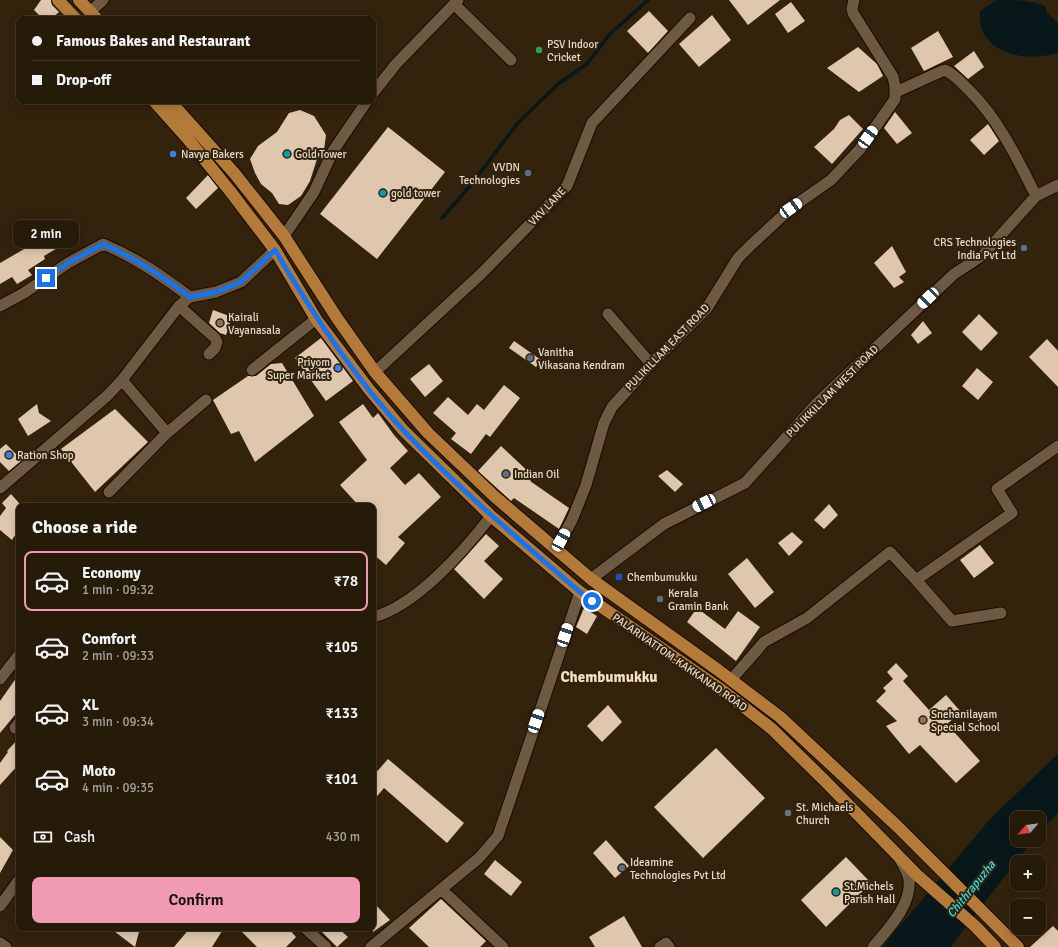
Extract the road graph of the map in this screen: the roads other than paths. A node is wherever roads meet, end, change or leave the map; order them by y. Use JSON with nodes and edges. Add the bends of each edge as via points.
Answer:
{"nodes":[{"id":1,"x":58,"y":0,"type":"edge"},
{"id":2,"x":79,"y":0,"type":"edge"},
{"id":3,"x":103,"y":0,"type":"edge"},
{"id":4,"x":854,"y":0,"type":"edge"},
{"id":5,"x":456,"y":2,"type":"edge"},
{"id":6,"x":94,"y":15,"type":"edge"},
{"id":7,"x":73,"y":16,"type":"edge"},
{"id":8,"x":690,"y":18,"type":"dead end"},
{"id":9,"x":511,"y":60,"type":"dead end"},
{"id":10,"x":376,"y":89,"type":"edge"},
{"id":11,"x":896,"y":92,"type":"junction"},
{"id":12,"x":157,"y":104,"type":"edge"},
{"id":13,"x":173,"y":104,"type":"edge"},
{"id":14,"x":366,"y":104,"type":"edge"},
{"id":15,"x":1058,"y":185,"type":"edge"},
{"id":16,"x":1036,"y":196,"type":"junction"},
{"id":17,"x":284,"y":236,"type":"junction"},
{"id":18,"x":275,"y":250,"type":"junction"},
{"id":19,"x":190,"y":297,"type":"junction"},
{"id":20,"x":0,"y":306,"type":"edge"},
{"id":21,"x":179,"y":306,"type":"junction"},
{"id":22,"x":608,"y":314,"type":"dead end"},
{"id":23,"x":316,"y":319,"type":"junction"},
{"id":24,"x":209,"y":354,"type":"dead end"},
{"id":25,"x":651,"y":364,"type":"junction"},
{"id":26,"x":252,"y":370,"type":"dead end"},
{"id":27,"x":375,"y":372,"type":"junction"},
{"id":28,"x":122,"y":380,"type":"junction"},
{"id":29,"x":206,"y":400,"type":"dead end"},
{"id":30,"x":167,"y":434,"type":"junction"},
{"id":31,"x":1058,"y":446,"type":"edge"},
{"id":32,"x":484,"y":486,"type":"junction"},
{"id":33,"x":0,"y":488,"type":"edge"},
{"id":34,"x":109,"y":492,"type":"dead end"},
{"id":35,"x":474,"y":499,"type":"junction"},
{"id":36,"x":491,"y":516,"type":"junction"},
{"id":37,"x":556,"y":549,"type":"junction"},
{"id":38,"x":591,"y":579,"type":"junction"},
{"id":39,"x":916,"y":580,"type":"junction"},
{"id":40,"x":580,"y":592,"type":"junction"},
{"id":41,"x":1001,"y":613,"type":"dead end"},
{"id":42,"x":376,"y":617,"type":"edge"},
{"id":43,"x":16,"y":659,"type":"edge"},
{"id":44,"x":0,"y":679,"type":"edge"},
{"id":45,"x":731,"y":680,"type":"junction"},
{"id":46,"x":896,"y":851,"type":"junction"},
{"id":47,"x":16,"y":884,"type":"edge"},
{"id":48,"x":441,"y":889,"type":"junction"},
{"id":49,"x":0,"y":906,"type":"edge"},
{"id":50,"x":308,"y":931,"type":"edge"},
{"id":51,"x":0,"y":943,"type":"edge"},
{"id":52,"x":6,"y":947,"type":"edge"},
{"id":53,"x":326,"y":947,"type":"edge"},
{"id":54,"x":371,"y":947,"type":"edge"},
{"id":55,"x":503,"y":947,"type":"edge"},
{"id":56,"x":660,"y":947,"type":"edge"},
{"id":57,"x":669,"y":947,"type":"edge"},
{"id":58,"x":873,"y":947,"type":"edge"},
{"id":59,"x":995,"y":947,"type":"edge"},
{"id":60,"x":1018,"y":947,"type":"edge"}],
"edges":[{"from":1,"to":7,"type":"main road"},
{"from":2,"to":6,"type":"main road"},
{"from":3,"to":6,"type":"street"},
{"from":4,"to":11,"type":"street","via":[[853,13],[888,68]]},
{"from":5,"to":9,"type":"street"},
{"from":5,"to":10,"type":"street","via":[[396,64]]},
{"from":8,"to":27,"type":"street","name":"VKV LANE","via":[[592,123],[567,186],[482,272]]},
{"from":11,"to":16,"type":"street","via":[[945,70],[956,76],[986,109],[1010,143]]},
{"from":11,"to":25,"type":"street","name":"PULIKILLAM EAST ROAD","via":[[892,105],[860,149],[836,175],[819,190],[791,208],[738,258],[707,308]]},
{"from":12,"to":18,"type":"main road","name":"PALARIVATTOM-KAKKANAD ROAD","via":[[187,138]]},
{"from":13,"to":17,"type":"main road"},
{"from":14,"to":17,"type":"street","via":[[333,151],[314,192]]},
{"from":15,"to":16,"type":"street","name":"PULIKKILLAM WEST ROAD"},
{"from":16,"to":38,"type":"street","name":"PULIKKILLAM WEST ROAD","via":[[983,255],[954,274],[817,403],[745,482],[664,524]]},
{"from":17,"to":27,"type":"main road"},
{"from":18,"to":19,"type":"street","via":[[241,282],[216,292]]},
{"from":18,"to":23,"type":"main road","name":"PALARIVATTOM-KAKKANAD ROAD"},
{"from":19,"to":20,"type":"street","via":[[146,265],[126,253],[103,244]]},
{"from":19,"to":21,"type":"street"},
{"from":21,"to":24,"type":"street","via":[[214,338],[215,348]]},
{"from":21,"to":28,"type":"street"},
{"from":22,"to":25,"type":"street"},
{"from":23,"to":26,"type":"street"},
{"from":23,"to":35,"type":"main road","name":"PALARIVATTOM-KAKKANAD ROAD","via":[[403,430]]},
{"from":25,"to":37,"type":"street","name":"PULIKILLAM EAST ROAD","via":[[608,414],[586,485],[572,520]]},
{"from":27,"to":32,"type":"main road","via":[[428,433]]},
{"from":28,"to":30,"type":"street"},
{"from":28,"to":33,"type":"street","via":[[107,396]]},
{"from":29,"to":30,"type":"street"},
{"from":30,"to":34,"type":"street"},
{"from":31,"to":39,"type":"street","via":[[996,489],[1012,513]]},
{"from":32,"to":35,"type":"main road"},
{"from":32,"to":37,"type":"main road"},
{"from":35,"to":36,"type":"main road","name":"PALARIVATTOM-KAKKANAD ROAD"},
{"from":36,"to":40,"type":"main road","name":"PALARIVATTOM-KAKKANAD ROAD"},
{"from":36,"to":42,"type":"street","via":[[457,556],[406,603]]},
{"from":37,"to":38,"type":"main road"},
{"from":38,"to":45,"type":"main road"},
{"from":39,"to":41,"type":"street","via":[[952,621]]},
{"from":39,"to":45,"type":"street","via":[[890,552],[807,618],[764,642]]},
{"from":40,"to":46,"type":"main road","name":"PALARIVATTOM-KAKKANAD ROAD","via":[[722,690],[772,729]]},
{"from":40,"to":48,"type":"street","via":[[498,836],[479,858]]},
{"from":43,"to":44,"type":"street"},
{"from":45,"to":60,"type":"main road","via":[[780,717],[930,859]]},
{"from":46,"to":58,"type":"street","via":[[909,878],[909,894],[892,925]]},
{"from":46,"to":59,"type":"main road","name":"PALARIVATTOM-KAKKANAD ROAD","via":[[917,875]]},
{"from":47,"to":49,"type":"street"},
{"from":48,"to":54,"type":"street"},
{"from":48,"to":55,"type":"street"},
{"from":50,"to":53,"type":"street"},
{"from":51,"to":52,"type":"street"},
{"from":56,"to":57,"type":"street","via":[[666,943]]}]}
